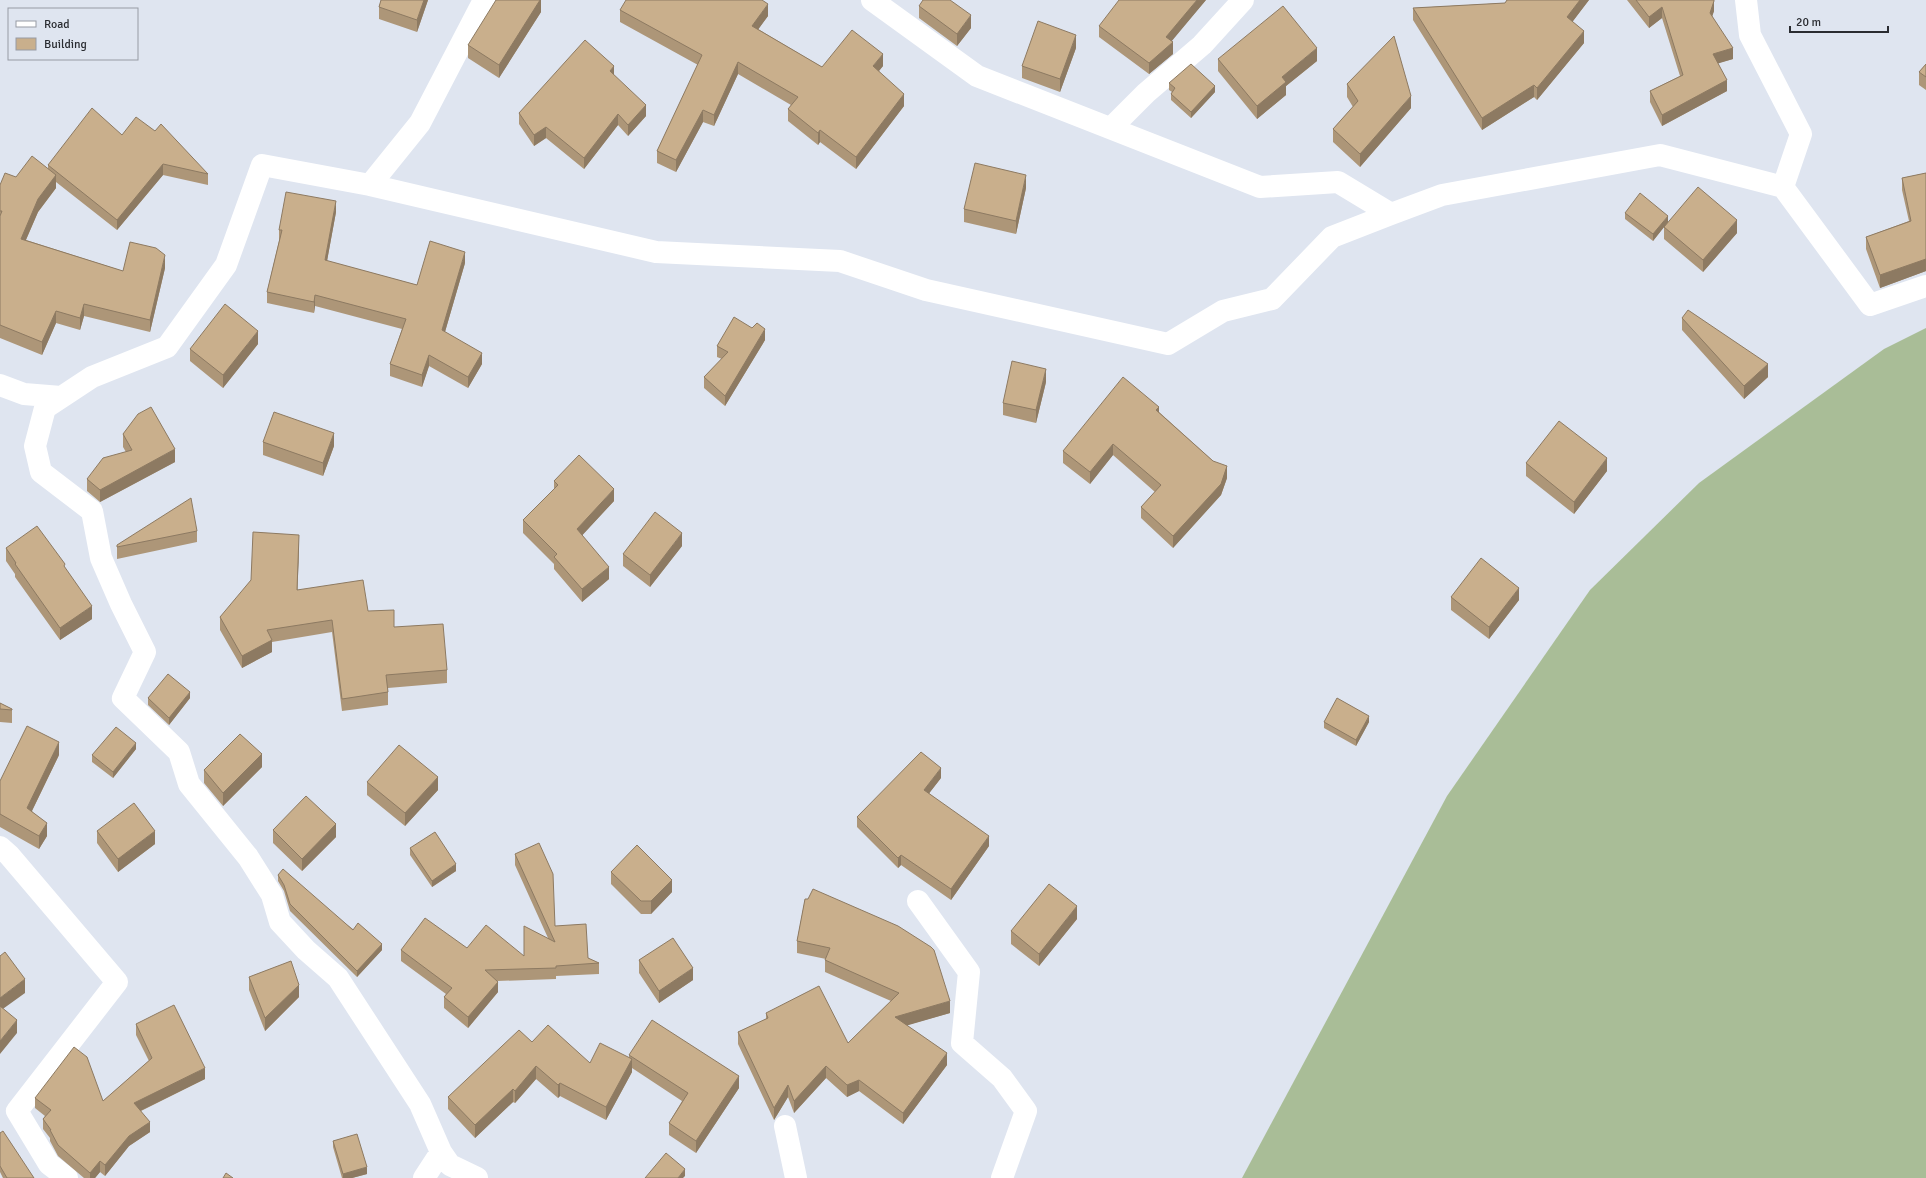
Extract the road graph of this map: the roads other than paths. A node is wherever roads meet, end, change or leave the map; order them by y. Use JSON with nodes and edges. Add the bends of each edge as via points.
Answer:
{"nodes":[{"id":1,"x":484,"y":0,"type":"edge"},
{"id":2,"x":872,"y":0,"type":"edge"},
{"id":3,"x":1243,"y":0,"type":"edge"},
{"id":4,"x":1746,"y":0,"type":"edge"},
{"id":5,"x":1111,"y":128,"type":"junction"},
{"id":6,"x":370,"y":185,"type":"junction"},
{"id":7,"x":1783,"y":187,"type":"junction"},
{"id":8,"x":1390,"y":214,"type":"junction"},
{"id":9,"x":1926,"y":286,"type":"edge"},
{"id":10,"x":0,"y":386,"type":"edge"},
{"id":11,"x":61,"y":397,"type":"junction"},
{"id":12,"x":3,"y":854,"type":"edge"},
{"id":13,"x":918,"y":901,"type":"dead end"},
{"id":14,"x":784,"y":1126,"type":"dead end"},
{"id":15,"x":441,"y":1152,"type":"junction"},
{"id":16,"x":67,"y":1178,"type":"edge"},
{"id":17,"x":424,"y":1178,"type":"edge"},
{"id":18,"x":477,"y":1178,"type":"edge"},
{"id":19,"x":796,"y":1178,"type":"edge"},
{"id":20,"x":1002,"y":1178,"type":"edge"}],
"edges":[{"from":1,"to":6,"type":"street","via":[[420,123]]},
{"from":2,"to":5,"type":"street","via":[[977,76]]},
{"from":3,"to":5,"type":"street","via":[[1202,45],[1146,93]]},
{"from":4,"to":7,"type":"street","via":[[1750,35],[1801,134]]},
{"from":5,"to":8,"type":"street","via":[[1260,187],[1338,182]]},
{"from":6,"to":8,"type":"street","via":[[656,252],[840,261],[926,290],[1168,344],[1223,311],[1272,299],[1332,237]]},
{"from":6,"to":11,"type":"street","via":[[262,165],[226,265],[167,347],[92,377]]},
{"from":7,"to":8,"type":"street","via":[[1660,155],[1442,195]]},
{"from":7,"to":9,"type":"street","via":[[1870,305]]},
{"from":10,"to":11,"type":"street","via":[[24,394]]},
{"from":11,"to":15,"type":"street","via":[[45,408],[35,446],[41,472],[92,511],[101,558],[145,652],[123,698],[179,752],[189,784],[248,857],[272,895],[280,922],[306,950],[338,978],[420,1104]]},
{"from":12,"to":16,"type":"street","via":[[117,982],[17,1111],[49,1164]]},
{"from":13,"to":20,"type":"street","via":[[969,972],[962,1043],[1002,1078],[1026,1111]]},
{"from":14,"to":19,"type":"street"},
{"from":15,"to":17,"type":"street"},
{"from":15,"to":18,"type":"street","via":[[450,1165]]}]}
